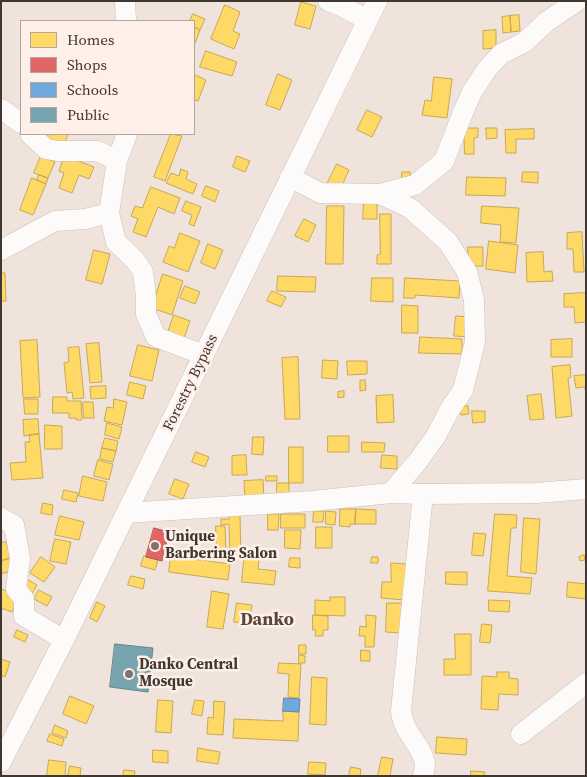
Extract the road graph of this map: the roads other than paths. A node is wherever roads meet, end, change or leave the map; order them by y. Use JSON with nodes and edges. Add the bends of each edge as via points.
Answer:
{"nodes":[{"id":1,"x":125,"y":1,"type":"edge"},
{"id":2,"x":328,"y":1,"type":"edge"},
{"id":3,"x":377,"y":1,"type":"edge"},
{"id":4,"x":578,"y":1,"type":"edge"},
{"id":5,"x":126,"y":20,"type":"edge"},
{"id":6,"x":368,"y":20,"type":"junction"},
{"id":7,"x":1,"y":109,"type":"edge"},
{"id":8,"x":20,"y":122,"type":"edge"},
{"id":9,"x":31,"y":135,"type":"edge"},
{"id":10,"x":127,"y":135,"type":"edge"},
{"id":11,"x":116,"y":161,"type":"junction"},
{"id":12,"x":290,"y":177,"type":"junction"},
{"id":13,"x":380,"y":194,"type":"junction"},
{"id":14,"x":109,"y":213,"type":"junction"},
{"id":15,"x":1,"y":250,"type":"edge"},
{"id":16,"x":204,"y":356,"type":"junction"},
{"id":17,"x":586,"y":489,"type":"edge"},
{"id":18,"x":391,"y":493,"type":"junction"},
{"id":19,"x":423,"y":494,"type":"junction"},
{"id":20,"x":126,"y":513,"type":"junction"},
{"id":21,"x":1,"y":518,"type":"edge"},
{"id":22,"x":64,"y":640,"type":"junction"},
{"id":23,"x":586,"y":683,"type":"edge"},
{"id":24,"x":521,"y":734,"type":"dead end"},
{"id":25,"x":1,"y":762,"type":"edge"},
{"id":26,"x":423,"y":776,"type":"edge"}],
"edges":[{"from":1,"to":5,"type":"street"},
{"from":2,"to":6,"type":"street"},
{"from":3,"to":6,"type":"street","name":"Forestry Bypass"},
{"from":4,"to":13,"type":"street","via":[[546,22],[525,42],[501,54],[487,69],[472,92],[444,161],[415,185]]},
{"from":6,"to":12,"type":"street","name":"Forestry Bypass"},
{"from":7,"to":8,"type":"street"},
{"from":9,"to":11,"type":"street","via":[[46,149],[97,151]]},
{"from":10,"to":11,"type":"street"},
{"from":11,"to":14,"type":"street"},
{"from":12,"to":13,"type":"street","via":[[320,193]]},
{"from":12,"to":16,"type":"street","name":"Forestry Bypass"},
{"from":13,"to":18,"type":"street","via":[[410,208],[448,242],[466,272],[474,300],[475,342],[463,390],[436,436]]},
{"from":14,"to":15,"type":"street","via":[[55,221]]},
{"from":14,"to":16,"type":"street","via":[[116,242],[144,272],[146,314],[156,337]]},
{"from":16,"to":20,"type":"street","name":"Forestry Bypass"},
{"from":17,"to":19,"type":"street"},
{"from":18,"to":19,"type":"street"},
{"from":18,"to":20,"type":"street"},
{"from":19,"to":26,"type":"street","via":[[401,711],[402,722],[422,754],[425,764]]},
{"from":20,"to":22,"type":"street","name":"Forestry Bypass"},
{"from":21,"to":22,"type":"street","via":[[14,526],[20,558],[16,589],[24,599],[24,616]]},
{"from":22,"to":25,"type":"street","name":"Forestry Bypass"},
{"from":23,"to":24,"type":"street"}]}
